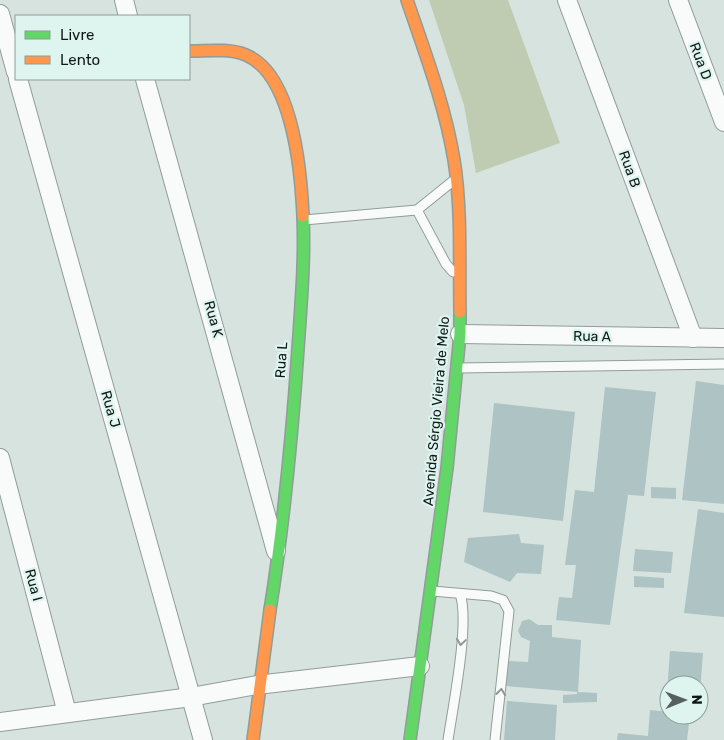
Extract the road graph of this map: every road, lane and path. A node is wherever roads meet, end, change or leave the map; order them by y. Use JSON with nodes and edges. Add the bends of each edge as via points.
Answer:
{"nodes":[{"id":1,"x":124,"y":0,"type":"edge"},
{"id":2,"x":407,"y":0,"type":"edge"},
{"id":3,"x":567,"y":0,"type":"edge"},
{"id":4,"x":678,"y":0,"type":"edge"},
{"id":5,"x":0,"y":14,"type":"edge"},
{"id":6,"x":128,"y":15,"type":"edge"},
{"id":7,"x":190,"y":51,"type":"edge"},
{"id":8,"x":15,"y":68,"type":"edge"},
{"id":9,"x":18,"y":80,"type":"edge"},
{"id":10,"x":146,"y":80,"type":"edge"},
{"id":11,"x":724,"y":122,"type":"edge"},
{"id":12,"x":457,"y":178,"type":"junction"},
{"id":13,"x":417,"y":210,"type":"junction"},
{"id":14,"x":304,"y":220,"type":"junction"},
{"id":15,"x":460,"y":279,"type":"junction"},
{"id":16,"x":460,"y":334,"type":"junction"},
{"id":17,"x":693,"y":338,"type":"junction"},
{"id":18,"x":724,"y":338,"type":"edge"},
{"id":19,"x":724,"y":364,"type":"edge"},
{"id":20,"x":457,"y":368,"type":"junction"},
{"id":21,"x":0,"y":458,"type":"edge"},
{"id":22,"x":279,"y":561,"type":"junction"},
{"id":23,"x":430,"y":591,"type":"junction"},
{"id":24,"x":460,"y":594,"type":"junction"},
{"id":25,"x":420,"y":666,"type":"junction"},
{"id":26,"x":258,"y":685,"type":"junction"},
{"id":27,"x":191,"y":697,"type":"junction"},
{"id":28,"x":67,"y":713,"type":"junction"},
{"id":29,"x":0,"y":722,"type":"edge"},
{"id":30,"x":204,"y":740,"type":"edge"},
{"id":31,"x":253,"y":740,"type":"edge"},
{"id":32,"x":410,"y":740,"type":"edge"},
{"id":33,"x":448,"y":740,"type":"edge"},
{"id":34,"x":495,"y":740,"type":"edge"}],
"edges":[{"from":1,"to":6,"type":"street"},
{"from":2,"to":12,"type":"street","name":"Avenida Sérgio Vieira de Melo","via":[[439,93]]},
{"from":3,"to":17,"type":"street","name":"Rua B"},
{"from":4,"to":11,"type":"street","name":"Rua D"},
{"from":5,"to":8,"type":"street"},
{"from":7,"to":14,"type":"street","name":"Rua L","via":[[241,53],[265,67],[280,92],[286,112],[300,173]]},
{"from":9,"to":27,"type":"street","name":"Rua J"},
{"from":10,"to":22,"type":"street","name":"Rua K"},
{"from":12,"to":13,"type":"lane"},
{"from":12,"to":15,"type":"street","name":"Avenida Sérgio Vieira de Melo"},
{"from":13,"to":14,"type":"lane"},
{"from":13,"to":15,"type":"lane","via":[[446,264]]},
{"from":14,"to":22,"type":"street","name":"Rua L","via":[[288,477]]},
{"from":15,"to":16,"type":"street","name":"Avenida Sérgio Vieira de Melo"},
{"from":16,"to":17,"type":"street","name":"Rua A"},
{"from":16,"to":20,"type":"street","name":"Avenida Sérgio Vieira de Melo"},
{"from":17,"to":18,"type":"street","name":"Rua A"},
{"from":19,"to":20,"type":"lane"},
{"from":20,"to":23,"type":"street","name":"Avenida Sérgio Vieira de Melo"},
{"from":21,"to":28,"type":"street","name":"Rua I"},
{"from":22,"to":26,"type":"street","name":"Rua L"},
{"from":23,"to":24,"type":"lane"},
{"from":23,"to":25,"type":"street","name":"Avenida Sérgio Vieira de Melo"},
{"from":24,"to":33,"type":"lane","one_way":true,"via":[[464,605],[463,627]]},
{"from":34,"to":24,"type":"lane","one_way":true,"via":[[509,611],[503,600]]},
{"from":25,"to":26,"type":"street"},
{"from":25,"to":32,"type":"street","name":"Avenida Sérgio Vieira de Melo"},
{"from":26,"to":27,"type":"street"},
{"from":26,"to":31,"type":"street","name":"Rua L"},
{"from":27,"to":28,"type":"street"},
{"from":27,"to":30,"type":"street","name":"Rua J"},
{"from":28,"to":29,"type":"street"}]}
